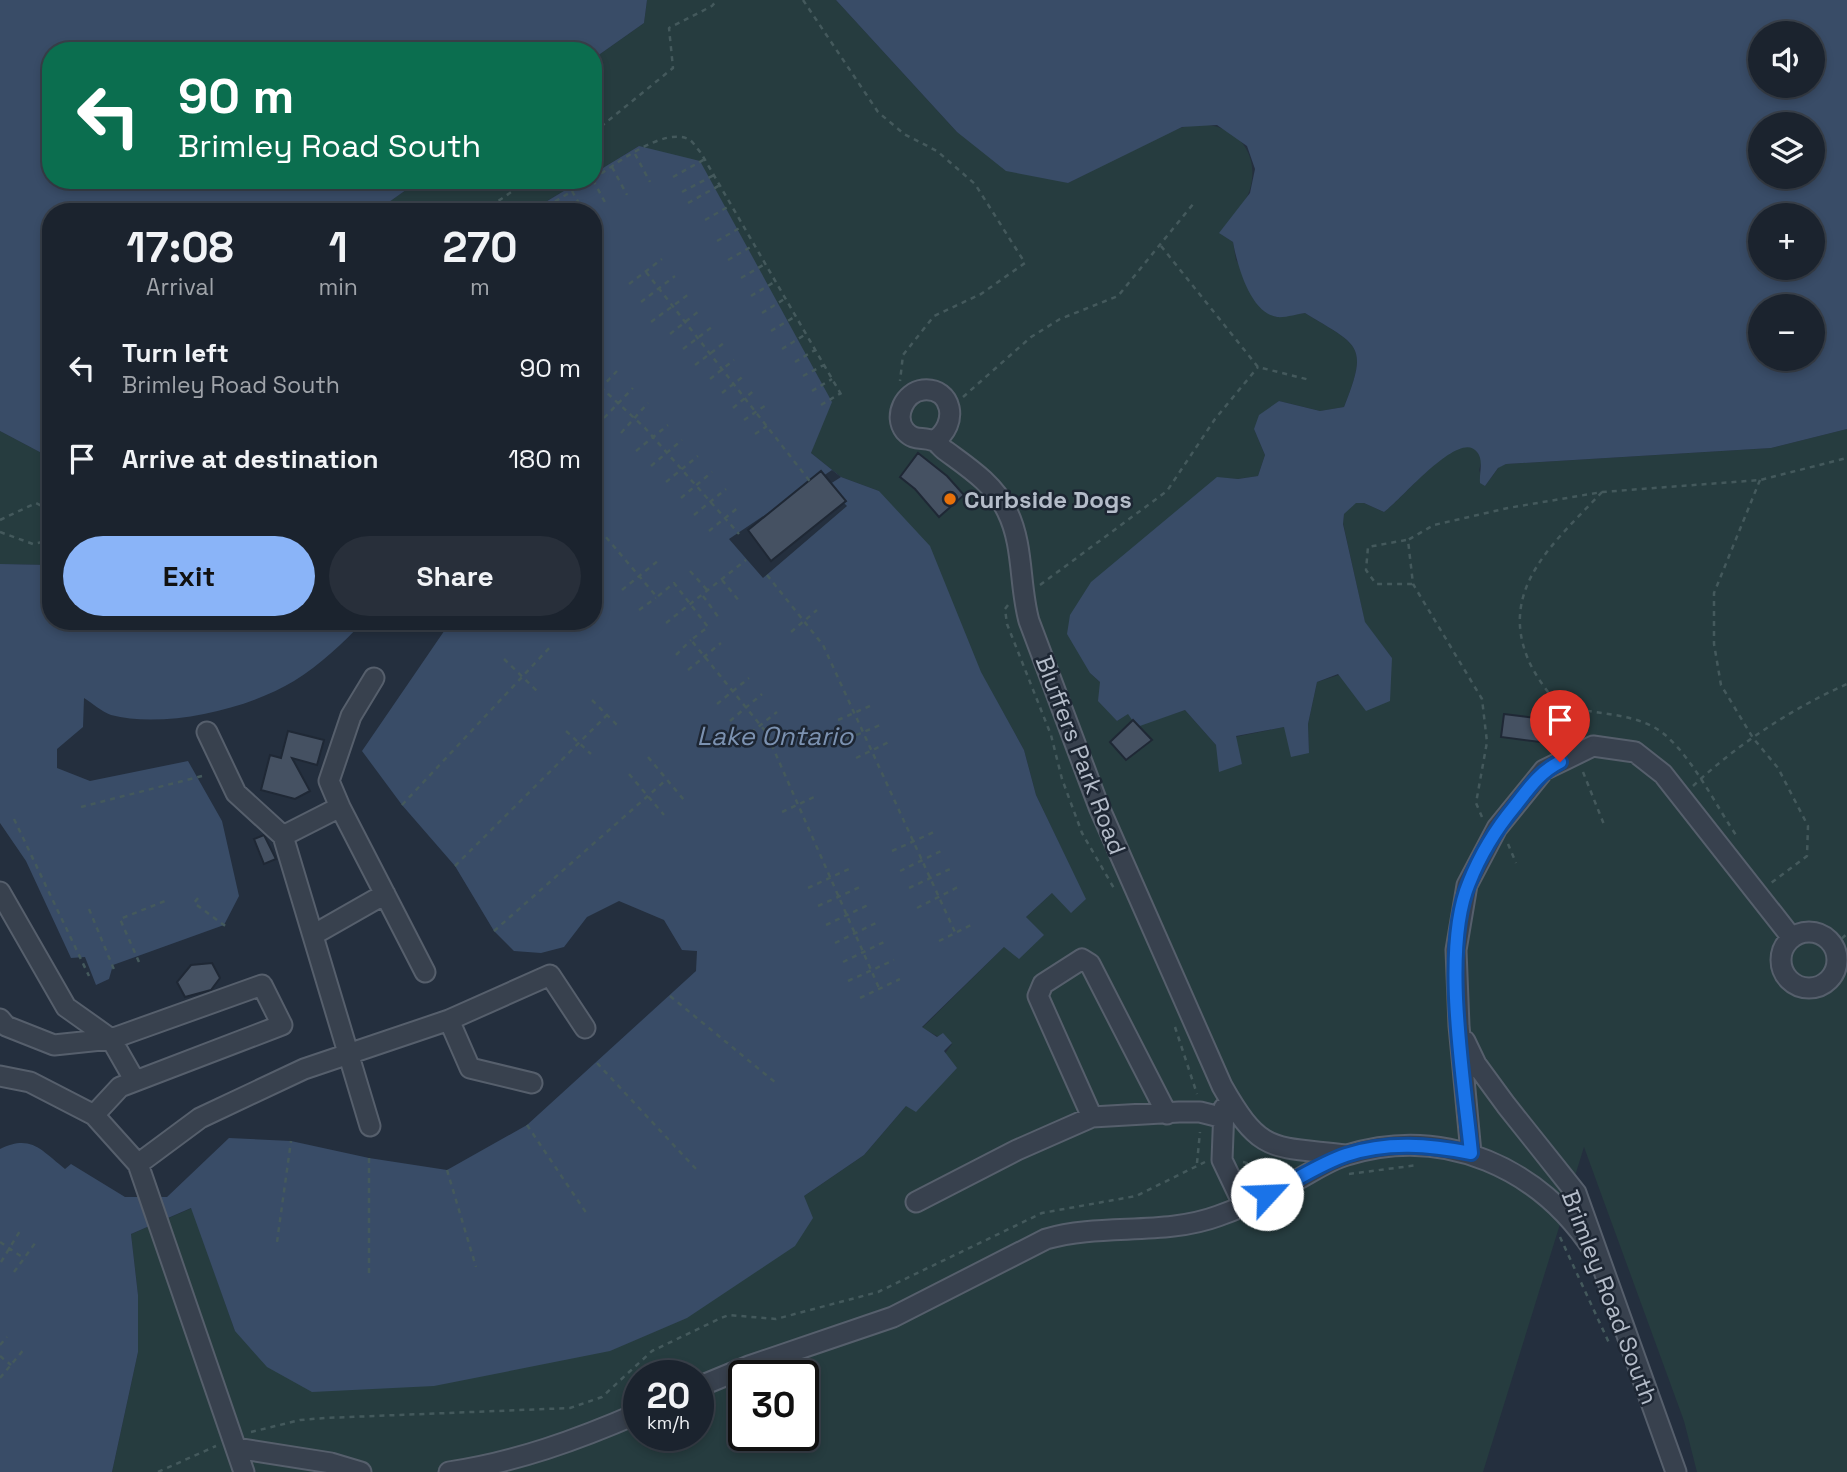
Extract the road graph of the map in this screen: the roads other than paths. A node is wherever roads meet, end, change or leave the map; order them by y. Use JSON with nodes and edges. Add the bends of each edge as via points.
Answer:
{"nodes":[{"id":1,"x":934,"y":441,"type":"junction"},
{"id":2,"x":374,"y":678,"type":"dead end"},
{"id":3,"x":207,"y":732,"type":"dead end"},
{"id":4,"x":340,"y":807,"type":"junction"},
{"id":5,"x":284,"y":836,"type":"junction"},
{"id":6,"x":0,"y":892,"type":"edge"},
{"id":7,"x":385,"y":894,"type":"junction"},
{"id":8,"x":313,"y":935,"type":"junction"},
{"id":9,"x":1792,"y":937,"type":"junction"},
{"id":10,"x":1840,"y":940,"type":"edge"},
{"id":11,"x":425,"y":972,"type":"dead end"},
{"id":12,"x":0,"y":1018,"type":"edge"},
{"id":13,"x":449,"y":1020,"type":"junction"},
{"id":14,"x":1459,"y":1026,"type":"junction"},
{"id":15,"x":585,"y":1028,"type":"dead end"},
{"id":16,"x":111,"y":1039,"type":"junction"},
{"id":17,"x":348,"y":1054,"type":"junction"},
{"id":18,"x":0,"y":1076,"type":"edge"},
{"id":19,"x":135,"y":1081,"type":"junction"},
{"id":20,"x":532,"y":1083,"type":"dead end"},
{"id":21,"x":1222,"y":1086,"type":"junction"},
{"id":22,"x":1167,"y":1114,"type":"junction"},
{"id":23,"x":94,"y":1115,"type":"junction"},
{"id":24,"x":1092,"y":1117,"type":"junction"},
{"id":25,"x":1224,"y":1118,"type":"junction"},
{"id":26,"x":370,"y":1126,"type":"dead end"},
{"id":27,"x":1471,"y":1153,"type":"junction"},
{"id":28,"x":1346,"y":1155,"type":"junction"},
{"id":29,"x":138,"y":1164,"type":"junction"},
{"id":30,"x":916,"y":1202,"type":"dead end"},
{"id":31,"x":1243,"y":1205,"type":"junction"},
{"id":32,"x":1594,"y":1251,"type":"junction"},
{"id":33,"x":714,"y":1380,"type":"edge"},
{"id":34,"x":623,"y":1420,"type":"edge"},
{"id":35,"x":234,"y":1442,"type":"junction"},
{"id":36,"x":244,"y":1472,"type":"edge"},
{"id":37,"x":361,"y":1472,"type":"edge"},
{"id":38,"x":449,"y":1472,"type":"edge"},
{"id":39,"x":1676,"y":1472,"type":"edge"}],
"edges":[{"from":1,"to":1,"type":"street","name":"Bluffers Park Road","via":[[951,422],[950,408],[940,394],[923,390],[908,397],[900,412],[903,429],[916,440]]},
{"from":1,"to":21,"type":"street","name":"Bluffers Park Road","via":[[981,477],[1007,510],[1015,531],[1029,621],[1094,795]]},
{"from":2,"to":4,"type":"street","via":[[351,716],[329,781]]},
{"from":3,"to":5,"type":"street","via":[[236,793]]},
{"from":4,"to":5,"type":"street"},
{"from":4,"to":7,"type":"street"},
{"from":5,"to":8,"type":"street"},
{"from":6,"to":16,"type":"street","via":[[66,1007]]},
{"from":7,"to":8,"type":"street"},
{"from":7,"to":11,"type":"street"},
{"from":8,"to":17,"type":"street"},
{"from":9,"to":10,"type":"street","via":[[1811,932]]},
{"from":9,"to":10,"type":"street","via":[[1781,954],[1784,972],[1807,989],[1826,984],[1834,975]]},
{"from":9,"to":14,"type":"street","name":"Brimley Road South","via":[[1663,774],[1635,752],[1593,746],[1544,770],[1497,828],[1468,885],[1456,950]]},
{"from":12,"to":16,"type":"street","via":[[6,1026],[54,1045]]},
{"from":13,"to":15,"type":"street","via":[[550,975]]},
{"from":13,"to":17,"type":"street"},
{"from":13,"to":20,"type":"street","via":[[470,1068]]},
{"from":14,"to":27,"type":"street","name":"Brimley Road South"},
{"from":14,"to":32,"type":"street","name":"Brimley Road South","via":[[1476,1064],[1576,1194]]},
{"from":16,"to":19,"type":"street"},
{"from":16,"to":19,"type":"street","via":[[262,985],[282,1025]]},
{"from":17,"to":26,"type":"street"},
{"from":17,"to":29,"type":"street","via":[[304,1069],[200,1118]]},
{"from":18,"to":23,"type":"street","via":[[30,1083]]},
{"from":19,"to":23,"type":"street","via":[[120,1087]]},
{"from":21,"to":25,"type":"street","name":"Bluffers Park Road"},
{"from":21,"to":28,"type":"street","name":"Bluffers Park Road","via":[[1247,1127],[1264,1142]]},
{"from":22,"to":24,"type":"street"},
{"from":22,"to":24,"type":"street","via":[[1090,964],[1082,959],[1043,984],[1038,996]]},
{"from":22,"to":25,"type":"street","via":[[1200,1112]]},
{"from":23,"to":29,"type":"street"},
{"from":24,"to":30,"type":"street"},
{"from":25,"to":31,"type":"street","name":"Bluffers Park Road","via":[[1224,1169]]},
{"from":27,"to":28,"type":"street","name":"Bluffers Park Road","via":[[1424,1144]]},
{"from":27,"to":32,"type":"street","name":"Bluffers Park Road","via":[[1540,1190],[1569,1216]]},
{"from":28,"to":31,"type":"street","name":"Bluffers Park Road"},
{"from":29,"to":35,"type":"street"},
{"from":31,"to":33,"type":"street","name":"Bluffers Park Road","via":[[1193,1222],[1045,1239],[893,1317]]},
{"from":32,"to":39,"type":"street","name":"Brimley Road South","via":[[1610,1283]]},
{"from":34,"to":38,"type":"street","via":[[521,1458]]},
{"from":35,"to":36,"type":"street"},
{"from":35,"to":37,"type":"street"}]}
